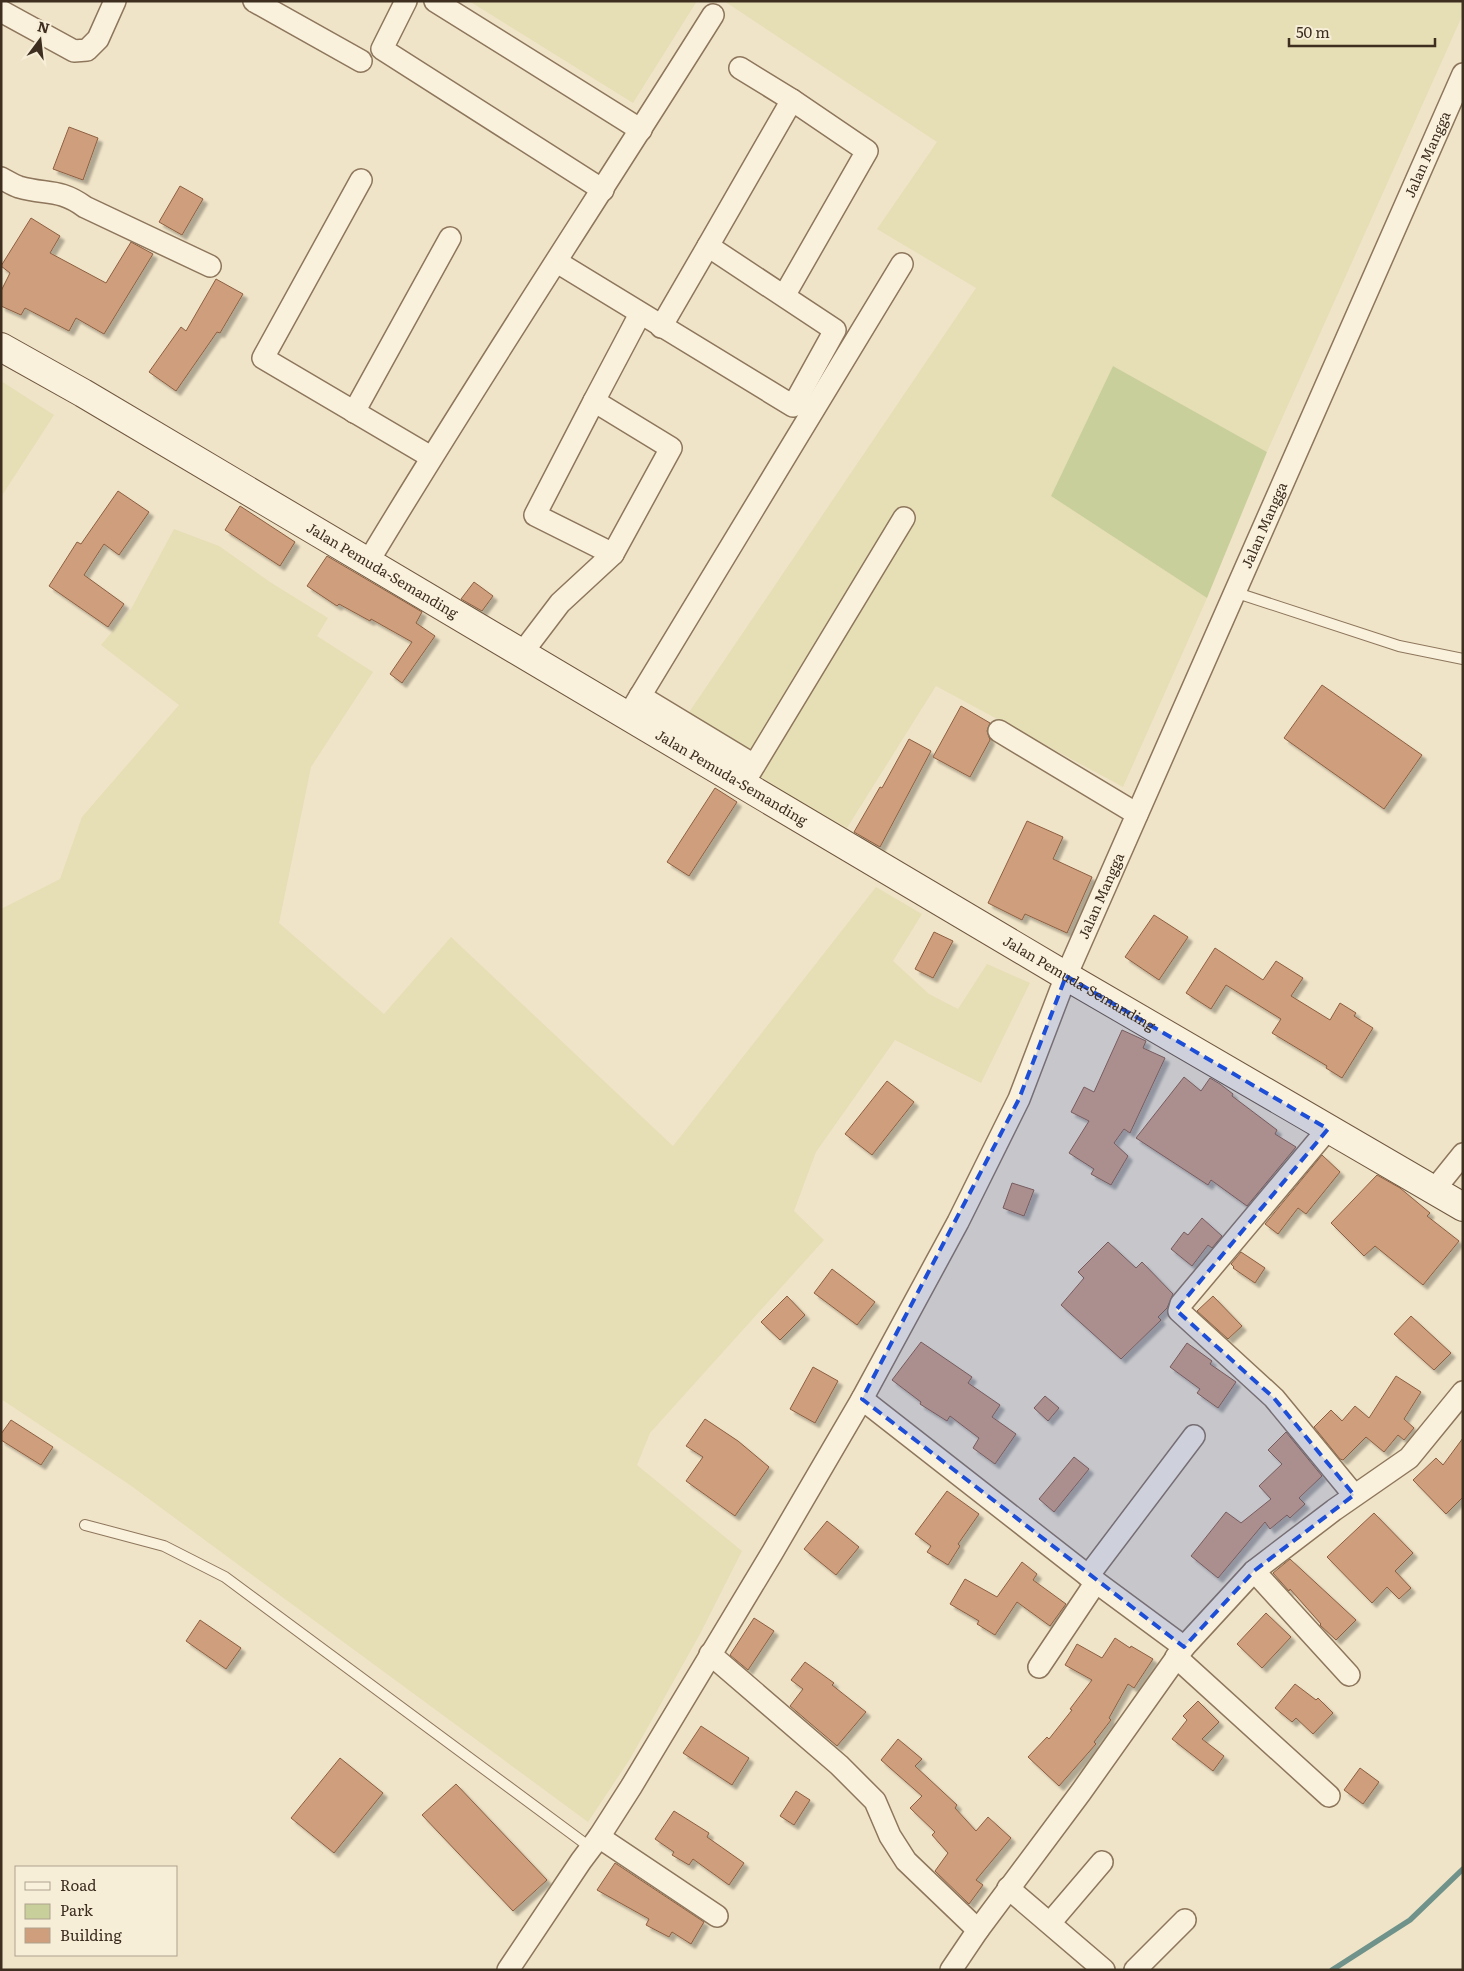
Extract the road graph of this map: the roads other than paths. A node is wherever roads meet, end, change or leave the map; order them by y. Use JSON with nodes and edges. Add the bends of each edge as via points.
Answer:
{"nodes":[{"id":1,"x":114,"y":1,"type":"edge"},
{"id":2,"x":254,"y":1,"type":"edge"},
{"id":3,"x":406,"y":1,"type":"edge"},
{"id":4,"x":435,"y":1,"type":"edge"},
{"id":5,"x":1,"y":11,"type":"edge"},
{"id":6,"x":713,"y":16,"type":"dead end"},
{"id":7,"x":361,"y":61,"type":"dead end"},
{"id":8,"x":740,"y":68,"type":"dead end"},
{"id":9,"x":1463,"y":74,"type":"edge"},
{"id":10,"x":792,"y":100,"type":"junction"},
{"id":11,"x":641,"y":130,"type":"junction"},
{"id":12,"x":1,"y":178,"type":"edge"},
{"id":13,"x":360,"y":180,"type":"dead end"},
{"id":14,"x":603,"y":190,"type":"junction"},
{"id":15,"x":450,"y":238,"type":"dead end"},
{"id":16,"x":708,"y":246,"type":"junction"},
{"id":17,"x":557,"y":262,"type":"junction"},
{"id":18,"x":902,"y":264,"type":"dead end"},
{"id":19,"x":210,"y":266,"type":"dead end"},
{"id":20,"x":784,"y":296,"type":"junction"},
{"id":21,"x":640,"y":314,"type":"junction"},
{"id":22,"x":661,"y":327,"type":"junction"},
{"id":23,"x":1,"y":347,"type":"edge"},
{"id":24,"x":594,"y":401,"type":"junction"},
{"id":25,"x":354,"y":412,"type":"junction"},
{"id":26,"x":431,"y":457,"type":"junction"},
{"id":27,"x":904,"y":518,"type":"dead end"},
{"id":28,"x":613,"y":554,"type":"junction"},
{"id":29,"x":368,"y":562,"type":"junction"},
{"id":30,"x":1234,"y":592,"type":"junction"},
{"id":31,"x":522,"y":653,"type":"junction"},
{"id":32,"x":1463,"y":659,"type":"edge"},
{"id":33,"x":634,"y":706,"type":"junction"},
{"id":34,"x":999,"y":731,"type":"dead end"},
{"id":35,"x":748,"y":774,"type":"junction"},
{"id":36,"x":1137,"y":814,"type":"junction"},
{"id":37,"x":1066,"y":976,"type":"junction"},
{"id":38,"x":1328,"y":1129,"type":"junction"},
{"id":39,"x":1463,"y":1154,"type":"edge"},
{"id":40,"x":1434,"y":1190,"type":"junction"},
{"id":41,"x":1463,"y":1207,"type":"edge"},
{"id":42,"x":1463,"y":1392,"type":"edge"},
{"id":43,"x":862,"y":1399,"type":"junction"},
{"id":44,"x":1194,"y":1436,"type":"dead end"},
{"id":45,"x":1354,"y":1496,"type":"junction"},
{"id":46,"x":86,"y":1525,"type":"dead end"},
{"id":47,"x":1254,"y":1571,"type":"junction"},
{"id":48,"x":1092,"y":1579,"type":"junction"},
{"id":49,"x":1180,"y":1652,"type":"junction"},
{"id":50,"x":710,"y":1654,"type":"junction"},
{"id":51,"x":1039,"y":1667,"type":"dead end"},
{"id":52,"x":1349,"y":1674,"type":"dead end"},
{"id":53,"x":1329,"y":1796,"type":"dead end"},
{"id":54,"x":595,"y":1843,"type":"junction"},
{"id":55,"x":1102,"y":1862,"type":"dead end"},
{"id":56,"x":1008,"y":1888,"type":"junction"},
{"id":57,"x":717,"y":1916,"type":"dead end"},
{"id":58,"x":1184,"y":1920,"type":"dead end"},
{"id":59,"x":1050,"y":1923,"type":"junction"},
{"id":60,"x":978,"y":1930,"type":"junction"},
{"id":61,"x":508,"y":1970,"type":"edge"},
{"id":62,"x":951,"y":1970,"type":"edge"},
{"id":63,"x":1104,"y":1970,"type":"edge"},
{"id":64,"x":1135,"y":1970,"type":"edge"}],
"edges":[{"from":1,"to":5,"type":"street","via":[[98,39],[87,50],[74,51]]},
{"from":2,"to":7,"type":"street"},
{"from":3,"to":14,"type":"street","via":[[382,49]]},
{"from":4,"to":11,"type":"street"},
{"from":6,"to":11,"type":"street"},
{"from":8,"to":10,"type":"street"},
{"from":9,"to":30,"type":"street","name":"Jalan Mangga"},
{"from":10,"to":16,"type":"street"},
{"from":10,"to":20,"type":"street","via":[[867,151]]},
{"from":11,"to":14,"type":"street"},
{"from":12,"to":19,"type":"street","via":[[18,187],[72,198]]},
{"from":13,"to":25,"type":"street","via":[[263,358]]},
{"from":14,"to":17,"type":"street"},
{"from":15,"to":25,"type":"street"},
{"from":16,"to":20,"type":"street"},
{"from":16,"to":22,"type":"street"},
{"from":17,"to":21,"type":"street"},
{"from":17,"to":26,"type":"street"},
{"from":18,"to":33,"type":"street"},
{"from":20,"to":22,"type":"street","via":[[835,330],[793,406]]},
{"from":21,"to":22,"type":"street"},
{"from":21,"to":24,"type":"street"},
{"from":23,"to":29,"type":"main road","name":"Jalan Pemuda-Semanding"},
{"from":24,"to":28,"type":"street","via":[[671,448]]},
{"from":24,"to":28,"type":"street","via":[[535,515]]},
{"from":25,"to":26,"type":"street"},
{"from":26,"to":29,"type":"street"},
{"from":27,"to":35,"type":"street"},
{"from":28,"to":31,"type":"street","via":[[560,604]]},
{"from":29,"to":31,"type":"main road","name":"Jalan Pemuda-Semanding"},
{"from":30,"to":32,"type":"lane","via":[[1399,646]]},
{"from":30,"to":36,"type":"street","name":"Jalan Mangga"},
{"from":31,"to":33,"type":"main road","name":"Jalan Pemuda-Semanding"},
{"from":33,"to":35,"type":"main road","name":"Jalan Pemuda-Semanding"},
{"from":34,"to":36,"type":"street"},
{"from":35,"to":37,"type":"main road","name":"Jalan Pemuda-Semanding"},
{"from":36,"to":37,"type":"street","name":"Jalan Mangga"},
{"from":37,"to":38,"type":"main road","name":"Jalan Pemuda-Semanding"},
{"from":37,"to":43,"type":"street","name":"Jalan Mangga","via":[[1019,1099],[958,1222]]},
{"from":38,"to":40,"type":"main road","name":"Jalan Pemuda-Semanding"},
{"from":38,"to":45,"type":"street","via":[[1181,1304],[1179,1311],[1274,1398]]},
{"from":39,"to":40,"type":"street"},
{"from":40,"to":41,"type":"main road","name":"Jalan Pemuda-Semanding"},
{"from":42,"to":45,"type":"street","via":[[1409,1458]]},
{"from":43,"to":48,"type":"street"},
{"from":43,"to":50,"type":"street","name":"Jalan Mangga"},
{"from":44,"to":48,"type":"street"},
{"from":45,"to":47,"type":"street"},
{"from":46,"to":54,"type":"lane","via":[[164,1546],[225,1576]]},
{"from":47,"to":49,"type":"street"},
{"from":47,"to":52,"type":"street"},
{"from":48,"to":49,"type":"street"},
{"from":48,"to":51,"type":"street"},
{"from":49,"to":53,"type":"street"},
{"from":49,"to":56,"type":"street"},
{"from":50,"to":54,"type":"street","name":"Jalan Mangga"},
{"from":50,"to":60,"type":"street","via":[[875,1800],[890,1836],[906,1862]]},
{"from":54,"to":57,"type":"street"},
{"from":54,"to":61,"type":"street","name":"Jalan Mangga"},
{"from":55,"to":59,"type":"street"},
{"from":56,"to":59,"type":"street"},
{"from":56,"to":60,"type":"street"},
{"from":58,"to":64,"type":"street"},
{"from":59,"to":63,"type":"street"},
{"from":60,"to":62,"type":"street"}]}
